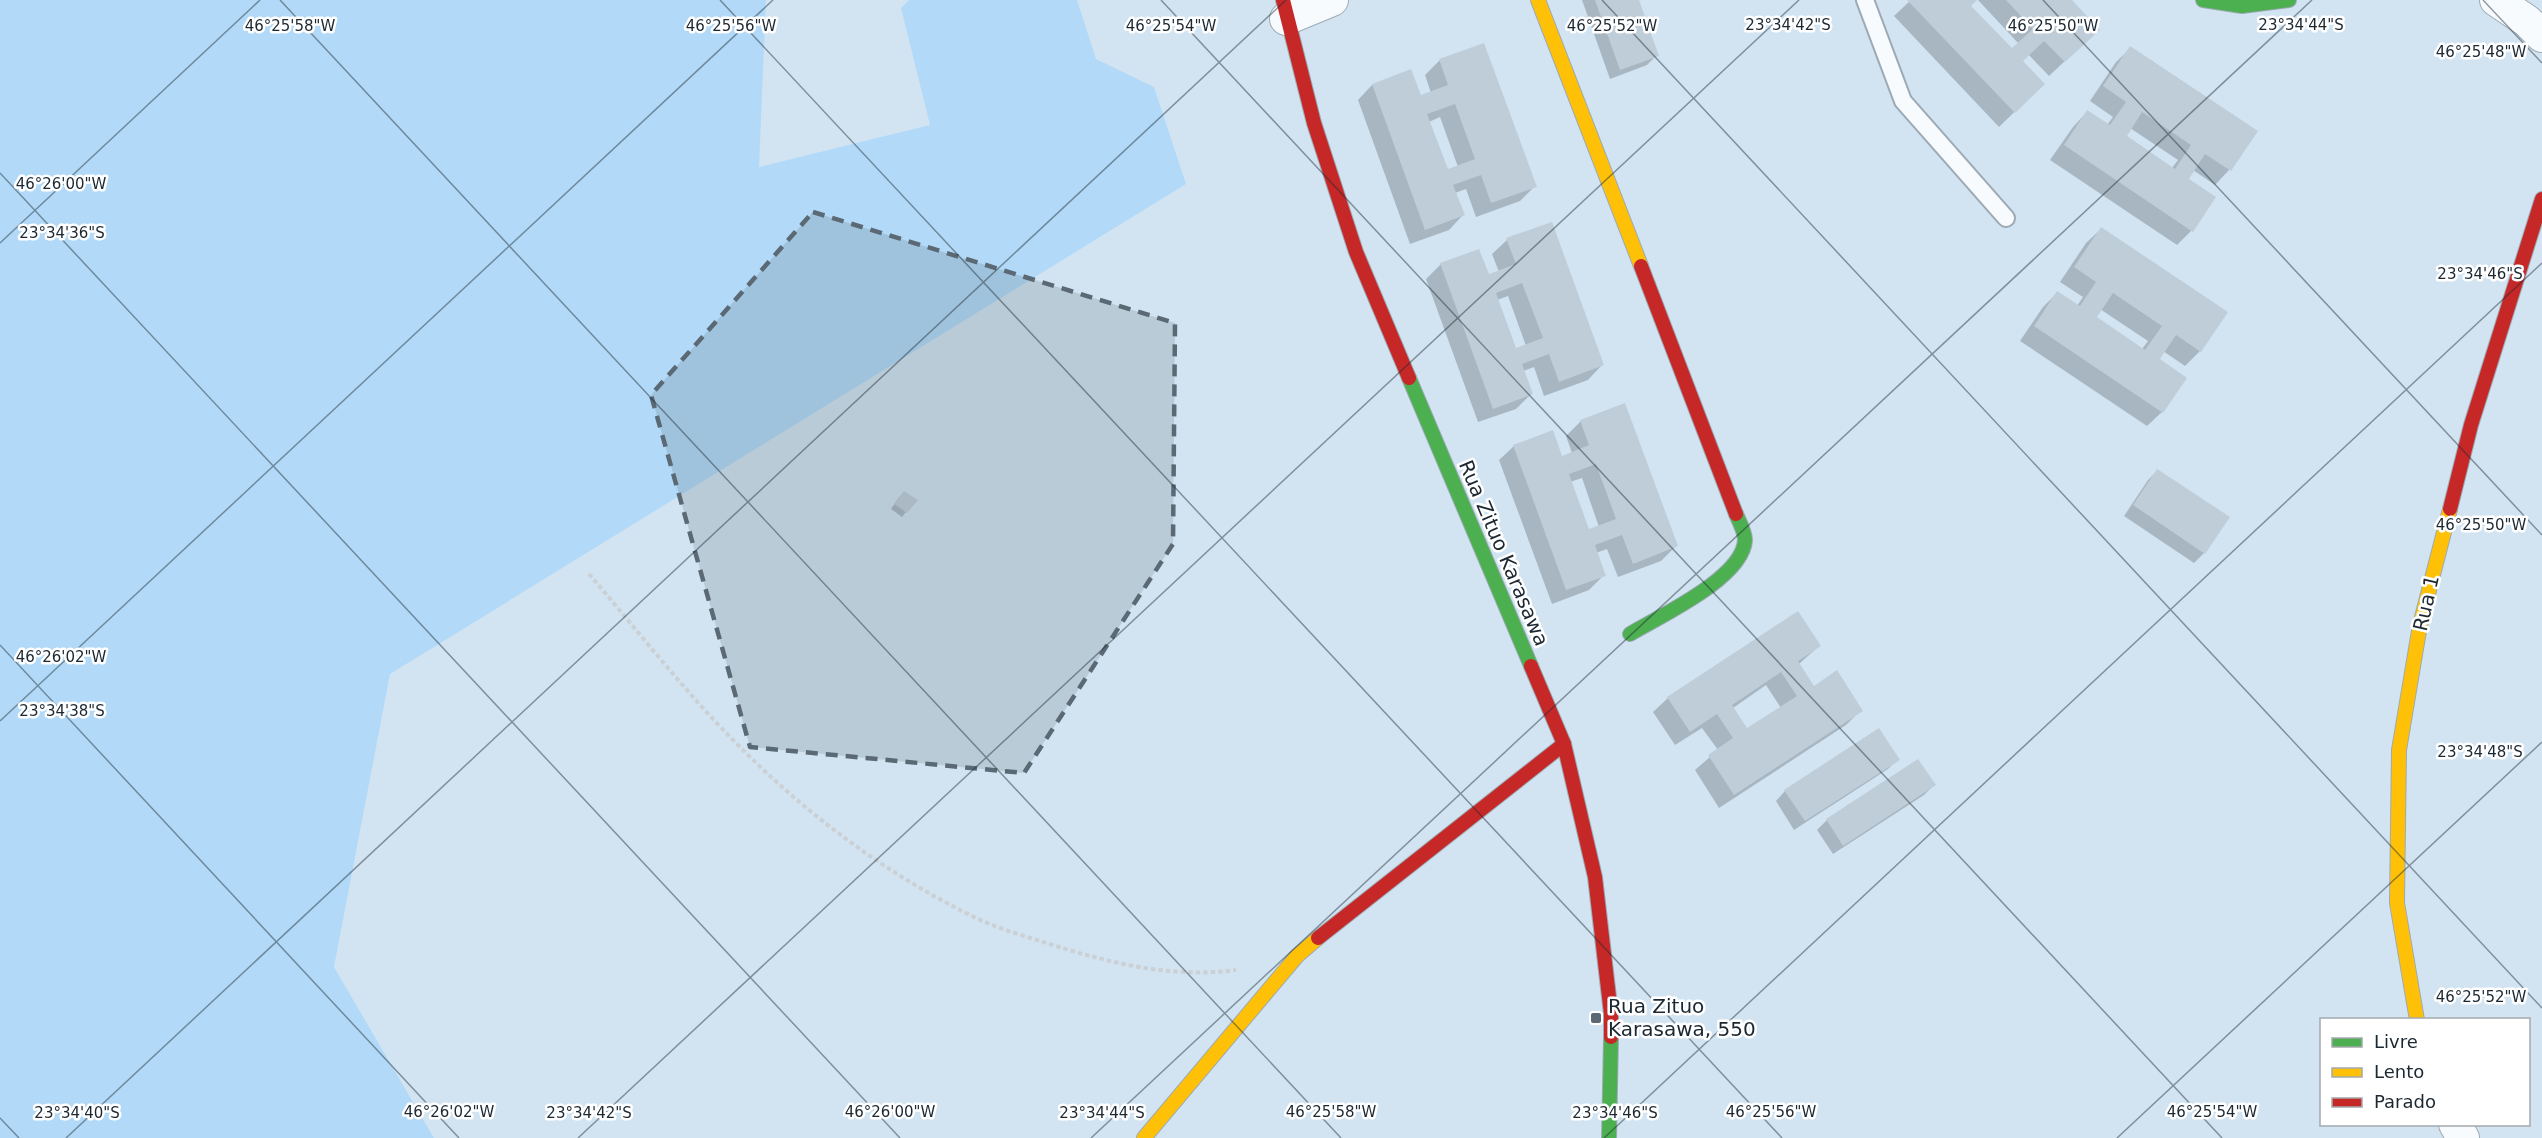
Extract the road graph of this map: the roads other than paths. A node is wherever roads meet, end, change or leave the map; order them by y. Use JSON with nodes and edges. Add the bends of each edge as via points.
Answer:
{"nodes":[{"id":1,"x":1332,"y":0,"type":"edge"},
{"id":2,"x":1538,"y":0,"type":"edge"},
{"id":3,"x":1864,"y":0,"type":"edge"},
{"id":4,"x":2204,"y":0,"type":"edge"},
{"id":5,"x":2289,"y":0,"type":"edge"},
{"id":6,"x":2496,"y":0,"type":"edge"},
{"id":7,"x":1285,"y":9,"type":"edge"},
{"id":8,"x":2542,"y":36,"type":"edge"},
{"id":9,"x":2542,"y":199,"type":"edge"},
{"id":10,"x":2006,"y":218,"type":"dead end"},
{"id":11,"x":1630,"y":634,"type":"dead end"},
{"id":12,"x":1564,"y":744,"type":"junction"},
{"id":13,"x":2417,"y":1018,"type":"edge"},
{"id":14,"x":1144,"y":1138,"type":"edge"},
{"id":15,"x":1609,"y":1138,"type":"edge"}],
"edges":[{"from":1,"to":7,"type":"street"},
{"from":2,"to":11,"type":"street","via":[[1745,537],[1738,559],[1726,571]]},
{"from":3,"to":10,"type":"lane","via":[[1903,101]]},
{"from":4,"to":5,"type":"street","via":[[2242,6]]},
{"from":6,"to":8,"type":"street","via":[[2528,21]]},
{"from":7,"to":12,"type":"street","name":"Rua Zituo Karasawa","via":[[1314,123],[1356,252]]},
{"from":9,"to":13,"type":"street","name":"Rua 1","via":[[2470,425],[2420,625],[2399,750],[2397,903]]},
{"from":12,"to":14,"type":"street","via":[[1296,956]]},
{"from":12,"to":15,"type":"street","name":"Rua Zituo Karasawa","via":[[1595,877],[1611,1014]]}]}
